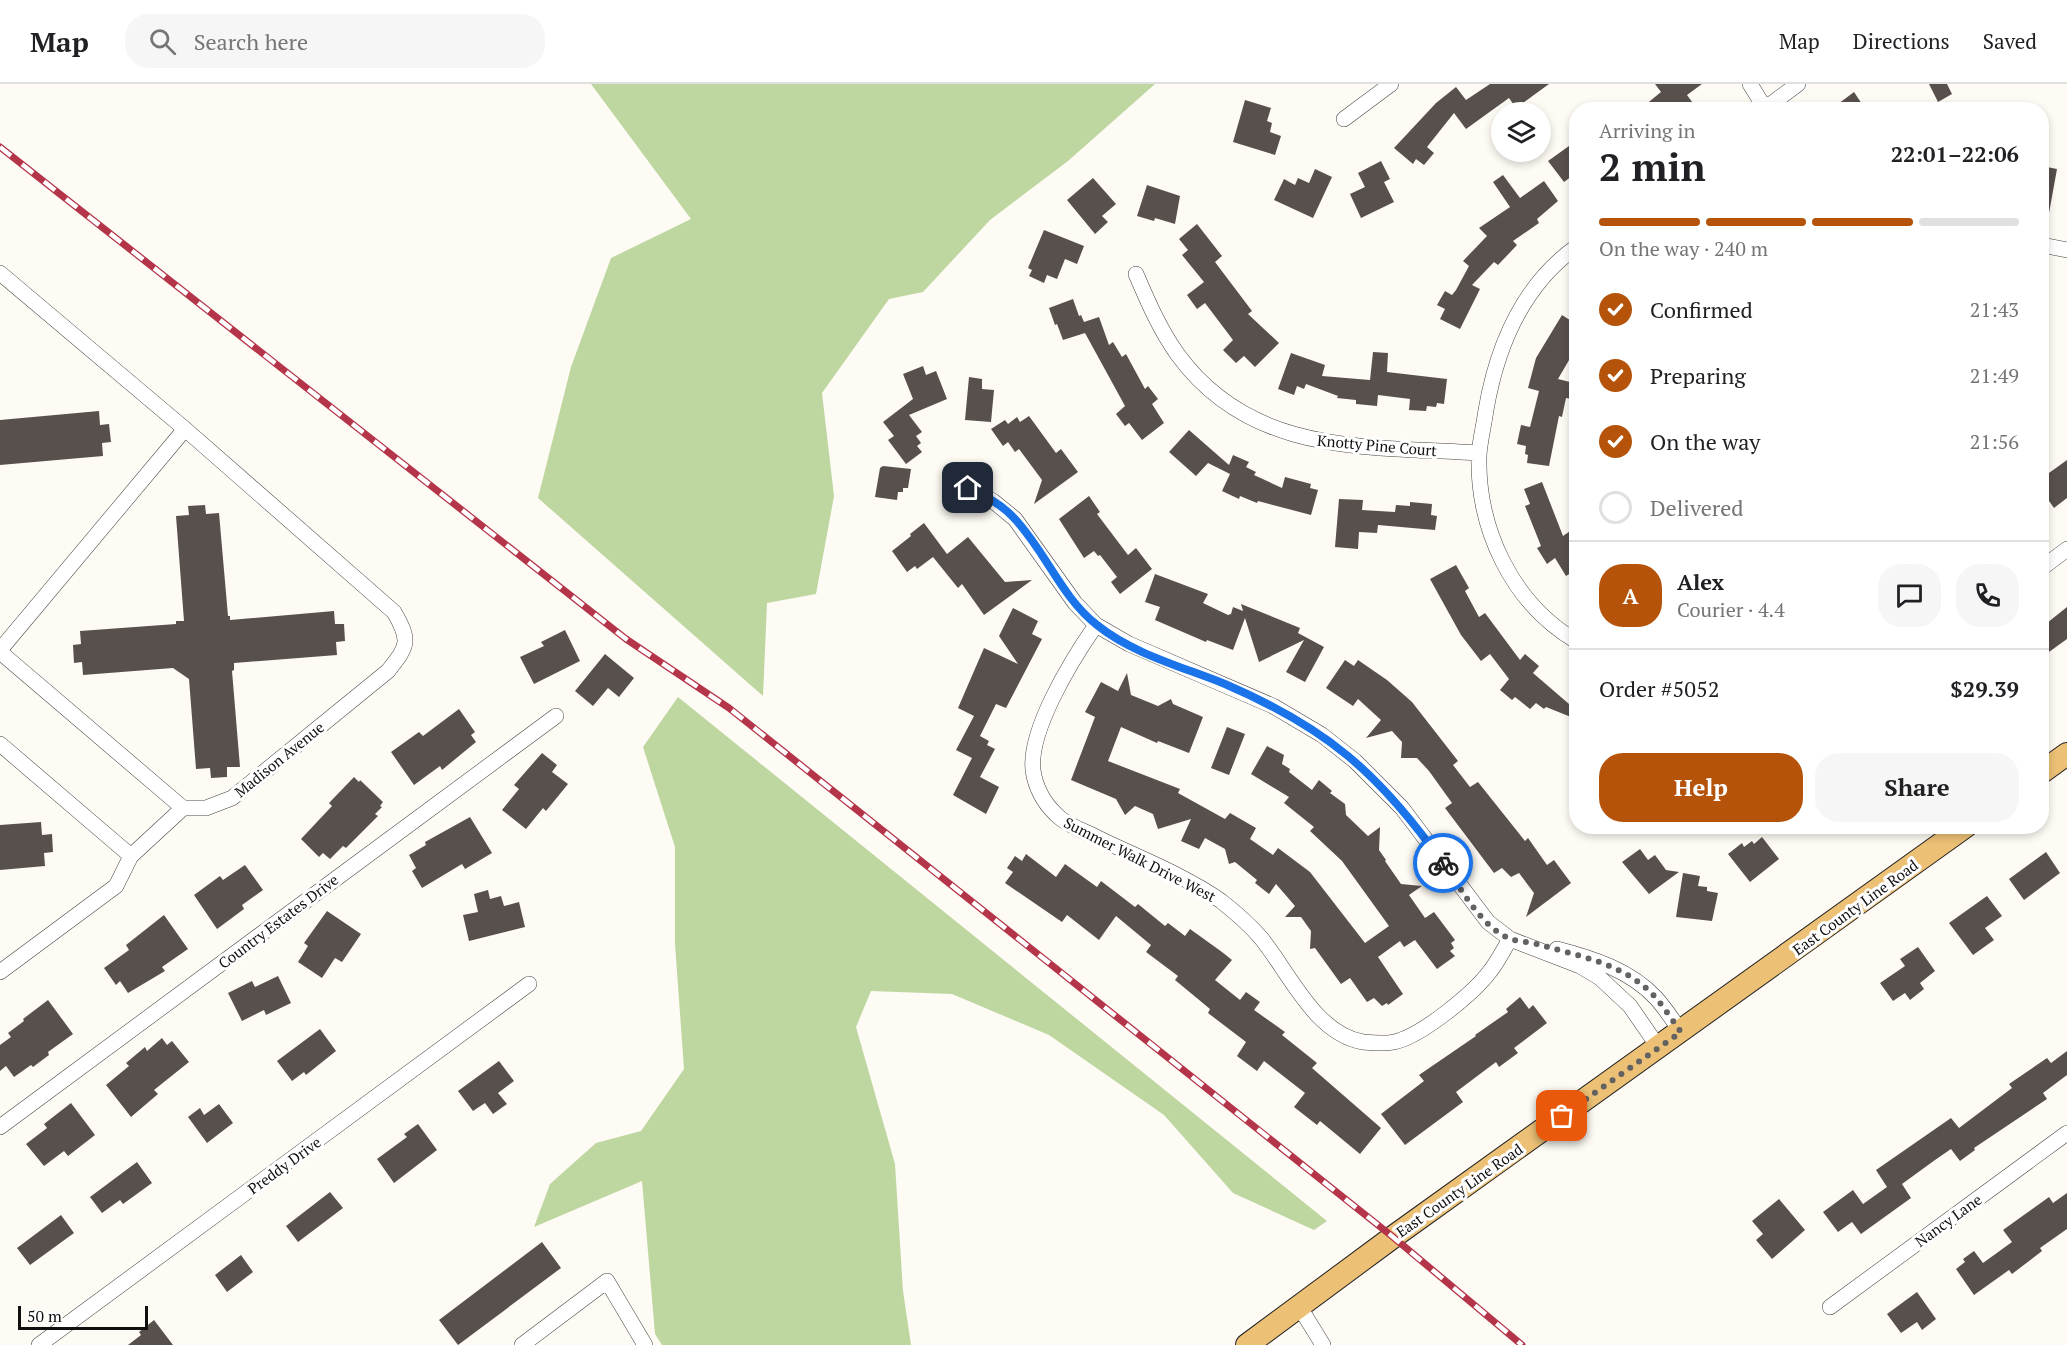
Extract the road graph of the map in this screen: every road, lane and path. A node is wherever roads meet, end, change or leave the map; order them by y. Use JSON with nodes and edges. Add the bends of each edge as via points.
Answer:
{"nodes":[{"id":1,"x":1391,"y":84,"type":"edge"},
{"id":2,"x":1750,"y":84,"type":"edge"},
{"id":3,"x":1798,"y":84,"type":"edge"},
{"id":4,"x":1761,"y":102,"type":"edge"},
{"id":5,"x":1774,"y":102,"type":"edge"},
{"id":6,"x":1344,"y":119,"type":"dead end"},
{"id":7,"x":2049,"y":246,"type":"edge"},
{"id":8,"x":2067,"y":250,"type":"edge"},
{"id":9,"x":1569,"y":253,"type":"edge"},
{"id":10,"x":0,"y":273,"type":"edge"},
{"id":11,"x":1136,"y":274,"type":"dead end"},
{"id":12,"x":184,"y":429,"type":"junction"},
{"id":13,"x":1479,"y":453,"type":"junction"},
{"id":14,"x":968,"y":488,"type":"dead end"},
{"id":15,"x":2067,"y":549,"type":"edge"},
{"id":16,"x":2049,"y":563,"type":"edge"},
{"id":17,"x":1096,"y":625,"type":"junction"},
{"id":18,"x":1569,"y":635,"type":"edge"},
{"id":19,"x":0,"y":651,"type":"edge"},
{"id":20,"x":556,"y":716,"type":"dead end"},
{"id":21,"x":0,"y":744,"type":"edge"},
{"id":22,"x":2067,"y":754,"type":"edge"},
{"id":23,"x":2049,"y":767,"type":"edge"},
{"id":24,"x":183,"y":808,"type":"junction"},
{"id":25,"x":1955,"y":834,"type":"edge"},
{"id":26,"x":131,"y":856,"type":"junction"},
{"id":27,"x":1510,"y":939,"type":"junction"},
{"id":28,"x":0,"y":972,"type":"edge"},
{"id":29,"x":529,"y":984,"type":"dead end"},
{"id":30,"x":1681,"y":1032,"type":"junction"},
{"id":31,"x":1659,"y":1048,"type":"junction"},
{"id":32,"x":0,"y":1127,"type":"edge"},
{"id":33,"x":2067,"y":1133,"type":"edge"},
{"id":34,"x":1299,"y":1306,"type":"junction"},
{"id":35,"x":1830,"y":1307,"type":"dead end"},
{"id":36,"x":39,"y":1345,"type":"edge"},
{"id":37,"x":522,"y":1345,"type":"edge"},
{"id":38,"x":645,"y":1345,"type":"edge"},
{"id":39,"x":1247,"y":1345,"type":"edge"},
{"id":40,"x":1323,"y":1345,"type":"edge"}],
"edges":[{"from":1,"to":6,"type":"street"},
{"from":2,"to":4,"type":"street"},
{"from":3,"to":5,"type":"street"},
{"from":7,"to":8,"type":"street"},
{"from":9,"to":13,"type":"street","via":[[1538,282],[1504,339],[1491,378]]},
{"from":10,"to":12,"type":"street"},
{"from":11,"to":13,"type":"street","name":"Knotty Pine Court","via":[[1157,320],[1183,362],[1211,391],[1251,418],[1281,432],[1329,444]]},
{"from":12,"to":19,"type":"street"},
{"from":12,"to":24,"type":"street","name":"Madison Avenue","via":[[394,612],[405,630],[405,650],[388,671],[232,798],[206,808]]},
{"from":13,"to":18,"type":"street","via":[[1486,518],[1507,571],[1538,610]]},
{"from":14,"to":17,"type":"street","via":[[1015,519],[1075,603]]},
{"from":15,"to":16,"type":"street"},
{"from":17,"to":27,"type":"street","via":[[1129,644],[1273,706],[1342,750],[1391,795],[1482,915]]},
{"from":17,"to":27,"type":"street","name":"Summer Walk Drive West","via":[[1038,730],[1032,769],[1044,800],[1066,822],[1218,899],[1260,937],[1326,1024],[1354,1040],[1376,1043],[1395,1042],[1415,1034],[1471,993],[1493,968]]},
{"from":19,"to":24,"type":"street"},
{"from":20,"to":32,"type":"street","name":"Country Estates Drive"},
{"from":21,"to":26,"type":"street"},
{"from":22,"to":23,"type":"main road"},
{"from":24,"to":26,"type":"street"},
{"from":25,"to":30,"type":"main road","name":"East County Line Road"},
{"from":26,"to":28,"type":"street","via":[[116,886]]},
{"from":27,"to":30,"type":"street","via":[[1580,955],[1614,968],[1656,998]]},
{"from":27,"to":31,"type":"street","via":[[1580,966],[1600,978],[1630,1006]]},
{"from":29,"to":36,"type":"street","name":"Preddy Drive"},
{"from":30,"to":31,"type":"main road","name":"East County Line Road"},
{"from":31,"to":34,"type":"main road","name":"East County Line Road"},
{"from":33,"to":35,"type":"street","name":"Nancy Lane"},
{"from":34,"to":39,"type":"main road","name":"East County Line Road"},
{"from":34,"to":40,"type":"street"},
{"from":37,"to":38,"type":"street","via":[[607,1281]]}]}
